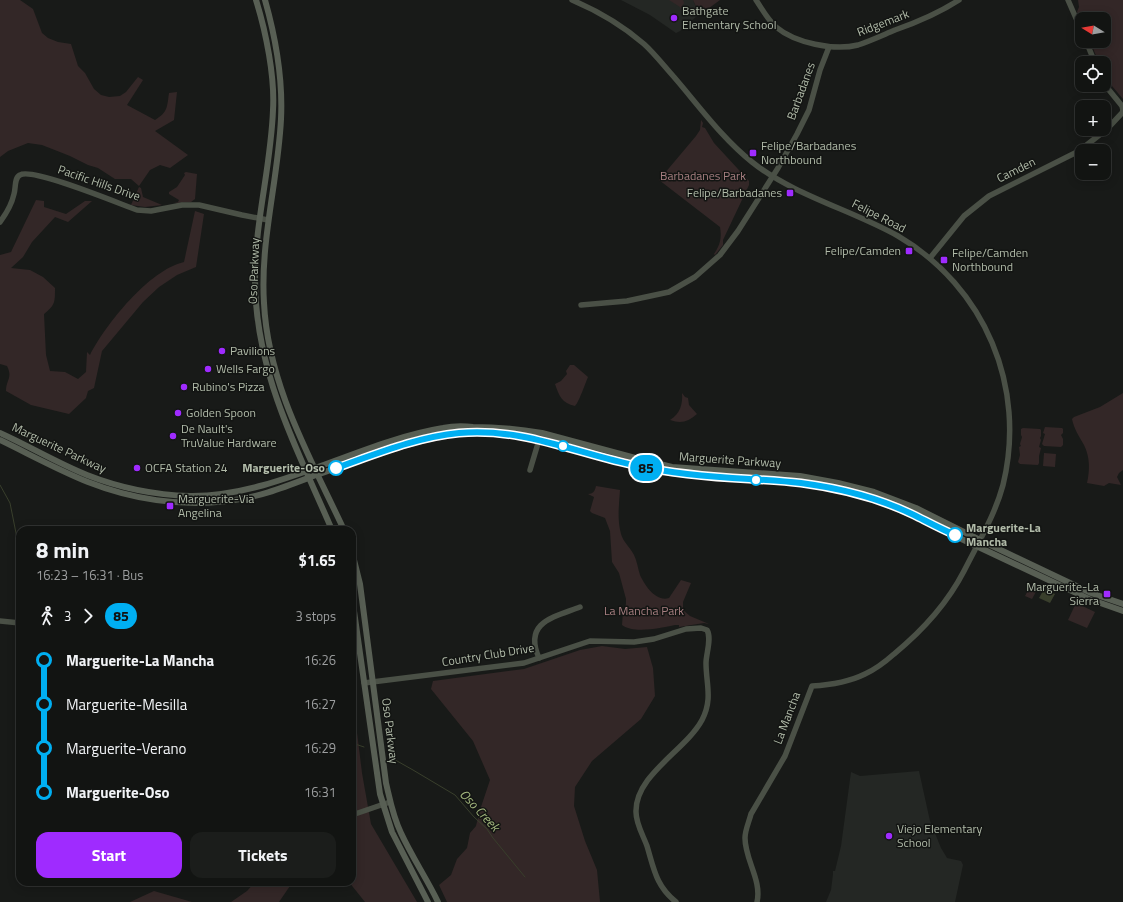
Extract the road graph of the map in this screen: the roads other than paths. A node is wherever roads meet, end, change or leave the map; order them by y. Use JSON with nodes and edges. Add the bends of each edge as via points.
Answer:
{"nodes":[{"id":1,"x":256,"y":0,"type":"edge"},
{"id":2,"x":265,"y":0,"type":"edge"},
{"id":3,"x":572,"y":0,"type":"edge"},
{"id":4,"x":756,"y":0,"type":"edge"},
{"id":5,"x":959,"y":0,"type":"edge"},
{"id":6,"x":1068,"y":0,"type":"edge"},
{"id":7,"x":1075,"y":16,"type":"edge"},
{"id":8,"x":829,"y":47,"type":"junction"},
{"id":9,"x":1110,"y":92,"type":"edge"},
{"id":10,"x":773,"y":176,"type":"junction"},
{"id":11,"x":260,"y":219,"type":"junction"},
{"id":12,"x":268,"y":220,"type":"junction"},
{"id":13,"x":0,"y":222,"type":"edge"},
{"id":14,"x":930,"y":258,"type":"junction"},
{"id":15,"x":581,"y":306,"type":"dead end"},
{"id":16,"x":0,"y":433,"type":"edge"},
{"id":17,"x":0,"y":440,"type":"edge"},
{"id":18,"x":539,"y":440,"type":"junction"},
{"id":19,"x":314,"y":468,"type":"junction"},
{"id":20,"x":306,"y":470,"type":"junction"},
{"id":21,"x":530,"y":470,"type":"dead end"},
{"id":22,"x":318,"y":475,"type":"junction"},
{"id":23,"x":310,"y":478,"type":"junction"},
{"id":24,"x":330,"y":526,"type":"edge"},
{"id":25,"x":342,"y":526,"type":"edge"},
{"id":26,"x":978,"y":543,"type":"junction"},
{"id":27,"x":356,"y":568,"type":"edge"},
{"id":28,"x":1123,"y":604,"type":"edge"},
{"id":29,"x":580,"y":607,"type":"dead end"},
{"id":30,"x":1123,"y":611,"type":"edge"},
{"id":31,"x":0,"y":620,"type":"edge"},
{"id":32,"x":16,"y":622,"type":"edge"},
{"id":33,"x":356,"y":626,"type":"edge"},
{"id":34,"x":539,"y":658,"type":"junction"},
{"id":35,"x":373,"y":682,"type":"junction"},
{"id":36,"x":364,"y":683,"type":"junction"},
{"id":37,"x":390,"y":802,"type":"junction"},
{"id":38,"x":382,"y":805,"type":"junction"},
{"id":39,"x":356,"y":814,"type":"edge"},
{"id":40,"x":428,"y":902,"type":"edge"},
{"id":41,"x":438,"y":902,"type":"edge"},
{"id":42,"x":676,"y":902,"type":"edge"},
{"id":43,"x":757,"y":902,"type":"edge"}],
"edges":[{"from":1,"to":11,"type":"main road","name":"Oso Parkway","via":[[269,58],[273,108]]},
{"from":2,"to":12,"type":"main road","name":"Oso Parkway","via":[[278,53],[282,102],[279,145]]},
{"from":3,"to":10,"type":"street","name":"Felipe Road","via":[[624,28],[645,46],[727,139]]},
{"from":4,"to":8,"type":"street","name":"Ridgemark","via":[[776,27],[806,43]]},
{"from":5,"to":8,"type":"street","name":"Ridgemark","via":[[925,19],[858,45]]},
{"from":6,"to":7,"type":"street"},
{"from":8,"to":10,"type":"street","name":"Barbadanes","via":[[809,110]]},
{"from":9,"to":14,"type":"street","name":"Camden","via":[[1122,106],[1122,113],[1107,129],[1079,151],[989,196],[964,216]]},
{"from":10,"to":14,"type":"street","name":"Felipe Road","via":[[898,236]]},
{"from":10,"to":15,"type":"street","name":"Barbadanes","via":[[729,246],[695,277],[669,292]]},
{"from":11,"to":12,"type":"street","name":"Pacific Hills Drive"},
{"from":11,"to":13,"type":"street","name":"Pacific Hills Drive","via":[[199,205],[182,205],[151,211],[137,210],[43,176],[22,173]]},
{"from":11,"to":20,"type":"main road","name":"Oso Parkway","via":[[255,256],[258,326],[276,401]]},
{"from":12,"to":19,"type":"main road","name":"Oso Parkway","via":[[263,292],[270,347],[286,401]]},
{"from":14,"to":26,"type":"street","name":"Felipe Road","via":[[955,282],[985,327],[1005,380],[1010,420],[1004,478],[998,500]]},
{"from":16,"to":20,"type":"main road","name":"Marguerite Parkway","via":[[86,475],[119,486],[160,494],[191,496],[234,492],[264,485]]},
{"from":17,"to":23,"type":"main road","name":"Marguerite Parkway","via":[[90,483],[159,501],[229,501],[279,489]]},
{"from":18,"to":21,"type":"street"},
{"from":18,"to":22,"type":"main road","name":"Marguerite Parkway","via":[[498,434],[460,433],[395,448]]},
{"from":18,"to":26,"type":"main road","name":"Marguerite Parkway","via":[[672,473],[800,483],[838,490],[872,499]]},
{"from":19,"to":20,"type":"main road","name":"Marguerite Parkway"},
{"from":19,"to":22,"type":"main road","name":"Oso Parkway"},
{"from":19,"to":26,"type":"main road","name":"Marguerite Parkway","via":[[404,436],[433,429],[456,426],[504,428],[542,433],[672,467],[800,476],[838,483],[874,492],[916,508]]},
{"from":20,"to":23,"type":"main road","name":"Oso Parkway"},
{"from":22,"to":23,"type":"main road","name":"Marguerite Parkway"},
{"from":22,"to":25,"type":"main road","name":"Oso Parkway"},
{"from":23,"to":24,"type":"main road","name":"Oso Parkway"},
{"from":26,"to":28,"type":"main road","name":"Marguerite Parkway"},
{"from":26,"to":30,"type":"main road","name":"Marguerite Parkway","via":[[1089,599]]},
{"from":26,"to":43,"type":"street","name":"La Mancha","via":[[959,581],[912,640],[867,674],[835,684],[812,686],[785,756],[748,824],[746,847],[757,886]]},
{"from":27,"to":35,"type":"main road","name":"Oso Parkway"},
{"from":29,"to":34,"type":"street","via":[[541,625],[534,640],[534,648]]},
{"from":31,"to":32,"type":"street"},
{"from":33,"to":36,"type":"main road","name":"Oso Parkway"},
{"from":34,"to":35,"type":"street","name":"Country Club Drive","via":[[524,663]]},
{"from":34,"to":42,"type":"street","name":"Country Club Drive","via":[[590,641],[634,642],[700,628],[706,630],[709,635],[706,662],[709,693],[705,713],[695,730],[644,785],[636,804],[636,819],[653,871],[661,886]]},
{"from":35,"to":36,"type":"street","name":"Country Club Drive"},
{"from":35,"to":37,"type":"main road","name":"Oso Parkway"},
{"from":36,"to":38,"type":"main road","name":"Oso Parkway"},
{"from":37,"to":38,"type":"street"},
{"from":37,"to":41,"type":"main road","name":"Oso Parkway","via":[[406,845]]},
{"from":38,"to":39,"type":"street"},
{"from":38,"to":40,"type":"main road","name":"Oso Parkway","via":[[397,843]]}]}
